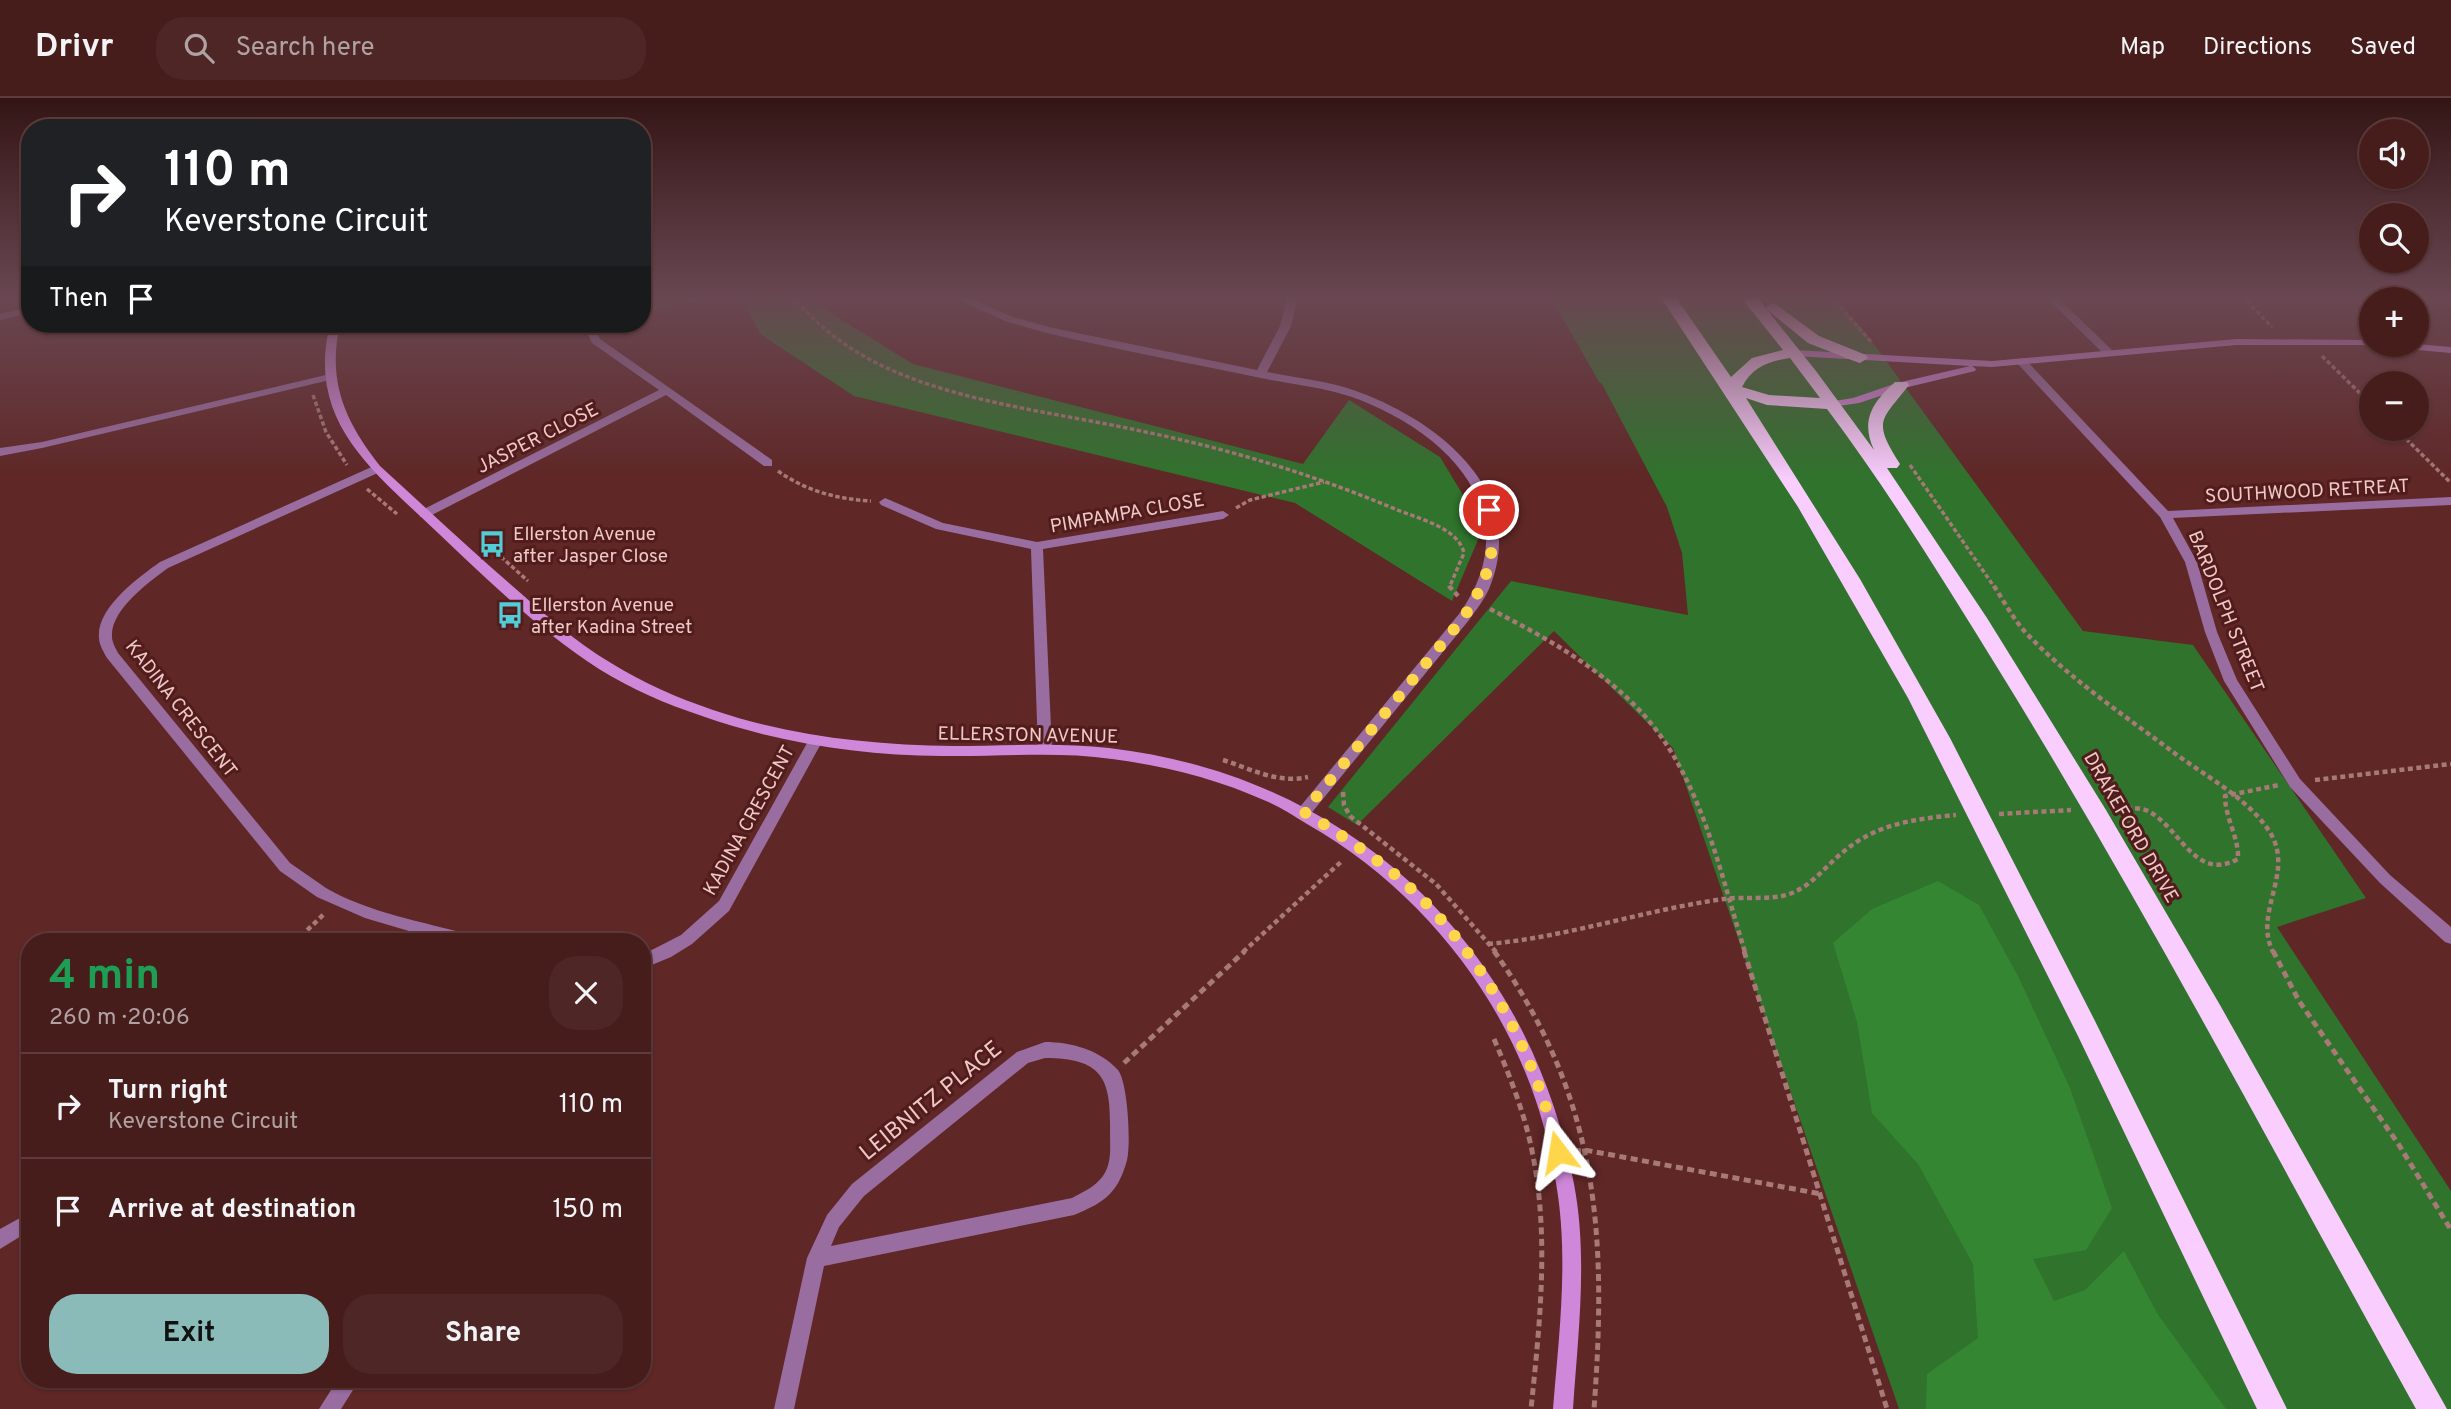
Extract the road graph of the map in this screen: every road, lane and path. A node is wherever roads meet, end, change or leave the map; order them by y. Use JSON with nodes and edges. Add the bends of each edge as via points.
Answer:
{"nodes":[{"id":1,"x":332,"y":357,"type":"edge"},
{"id":2,"x":619,"y":357,"type":"edge"},
{"id":3,"x":865,"y":357,"type":"edge"},
{"id":4,"x":1182,"y":357,"type":"edge"},
{"id":5,"x":1270,"y":357,"type":"edge"},
{"id":6,"x":1710,"y":357,"type":"edge"},
{"id":7,"x":1769,"y":357,"type":"edge"},
{"id":8,"x":1797,"y":357,"type":"edge"},
{"id":9,"x":1849,"y":357,"type":"edge"},
{"id":10,"x":2063,"y":357,"type":"edge"},
{"id":11,"x":2324,"y":357,"type":"edge"},
{"id":12,"x":1860,"y":358,"type":"joint"},
{"id":13,"x":2021,"y":361,"type":"junction"},
{"id":14,"x":1993,"y":364,"type":"junction"},
{"id":15,"x":1261,"y":373,"type":"junction"},
{"id":16,"x":330,"y":377,"type":"junction"},
{"id":17,"x":1901,"y":385,"type":"junction"},
{"id":18,"x":1733,"y":389,"type":"junction"},
{"id":19,"x":666,"y":391,"type":"junction"},
{"id":20,"x":2359,"y":392,"type":"edge"},
{"id":21,"x":1832,"y":404,"type":"junction"},
{"id":22,"x":2408,"y":441,"type":"edge"},
{"id":23,"x":0,"y":452,"type":"edge"},
{"id":24,"x":1906,"y":459,"type":"dead end"},
{"id":25,"x":768,"y":463,"type":"joint"},
{"id":26,"x":376,"y":469,"type":"junction"},
{"id":27,"x":1325,"y":482,"type":"junction"},
{"id":28,"x":2451,"y":482,"type":"edge"},
{"id":29,"x":886,"y":502,"type":"joint"},
{"id":30,"x":2451,"y":502,"type":"edge"},
{"id":31,"x":425,"y":514,"type":"junction"},
{"id":32,"x":1223,"y":515,"type":"joint"},
{"id":33,"x":2165,"y":515,"type":"junction"},
{"id":34,"x":479,"y":538,"type":"dead end"},
{"id":35,"x":1927,"y":540,"type":"junction"},
{"id":36,"x":1037,"y":546,"type":"junction"},
{"id":37,"x":529,"y":582,"type":"dead end"},
{"id":38,"x":1491,"y":602,"type":"dead end"},
{"id":39,"x":1473,"y":603,"type":"junction"},
{"id":40,"x":1487,"y":609,"type":"junction"},
{"id":41,"x":816,"y":740,"type":"junction"},
{"id":42,"x":1045,"y":750,"type":"junction"},
{"id":43,"x":2451,"y":764,"type":"edge"},
{"id":44,"x":2302,"y":782,"type":"junction"},
{"id":45,"x":1348,"y":783,"type":"dead end"},
{"id":46,"x":2316,"y":790,"type":"dead end"},
{"id":47,"x":2230,"y":794,"type":"junction"},
{"id":48,"x":1343,"y":804,"type":"dead end"},
{"id":49,"x":1304,"y":812,"type":"junction"},
{"id":50,"x":1373,"y":833,"type":"dead end"},
{"id":51,"x":1358,"y":846,"type":"junction"},
{"id":52,"x":1336,"y":855,"type":"dead end"},
{"id":53,"x":1344,"y":859,"type":"junction"},
{"id":54,"x":1353,"y":866,"type":"dead end"},
{"id":55,"x":1728,"y":899,"type":"junction"},
{"id":56,"x":338,"y":900,"type":"junction"},
{"id":57,"x":304,"y":933,"type":"edge"},
{"id":58,"x":441,"y":933,"type":"edge"},
{"id":59,"x":2451,"y":937,"type":"edge"},
{"id":60,"x":1488,"y":944,"type":"dead end"},
{"id":61,"x":651,"y":958,"type":"edge"},
{"id":62,"x":1489,"y":1029,"type":"dead end"},
{"id":63,"x":1123,"y":1064,"type":"dead end"},
{"id":64,"x":1821,"y":1194,"type":"junction"},
{"id":65,"x":20,"y":1227,"type":"dead end"},
{"id":66,"x":2451,"y":1230,"type":"edge"},
{"id":67,"x":0,"y":1240,"type":"edge"},
{"id":68,"x":816,"y":1258,"type":"junction"},
{"id":69,"x":344,"y":1388,"type":"edge"},
{"id":70,"x":329,"y":1409,"type":"edge"},
{"id":71,"x":784,"y":1409,"type":"edge"},
{"id":72,"x":1531,"y":1409,"type":"edge"},
{"id":73,"x":1563,"y":1409,"type":"edge"},
{"id":74,"x":1594,"y":1409,"type":"edge"},
{"id":75,"x":1887,"y":1409,"type":"edge"},
{"id":76,"x":2272,"y":1409,"type":"edge"},
{"id":77,"x":2432,"y":1409,"type":"edge"}],
"edges":[{"from":1,"to":16,"type":"street","name":"ELLERSTON AVENUE"},
{"from":2,"to":19,"type":"street"},
{"from":3,"to":27,"type":"path","via":[[924,383],[1231,451]]},
{"from":4,"to":15,"type":"street"},
{"from":5,"to":15,"type":"street"},
{"from":6,"to":18,"type":"highway"},
{"from":7,"to":18,"type":"highway","via":[[1742,372]]},
{"from":8,"to":21,"type":"highway","name":"DRAKEFORD DRIVE"},
{"from":9,"to":12,"type":"street"},
{"from":10,"to":13,"type":"street"},
{"from":11,"to":20,"type":"path"},
{"from":12,"to":14,"type":"street"},
{"from":13,"to":14,"type":"street"},
{"from":13,"to":33,"type":"street","name":"BARDOLPH STREET"},
{"from":14,"to":17,"type":"street"},
{"from":15,"to":39,"type":"street","via":[[1384,405],[1430,432],[1467,468],[1492,525],[1492,556]]},
{"from":16,"to":23,"type":"street"},
{"from":16,"to":26,"type":"street","name":"ELLERSTON AVENUE","via":[[344,424]]},
{"from":17,"to":21,"type":"street"},
{"from":17,"to":35,"type":"highway","via":[[1875,416],[1875,441],[1924,513]]},
{"from":18,"to":21,"type":"highway","via":[[1767,400]]},
{"from":18,"to":76,"type":"highway","via":[[1852,581],[1987,830]]},
{"from":19,"to":25,"type":"street"},
{"from":19,"to":31,"type":"street","name":"JASPER CLOSE"},
{"from":21,"to":35,"type":"highway","name":"DRAKEFORD DRIVE"},
{"from":22,"to":28,"type":"path"},
{"from":24,"to":47,"type":"path","via":[[2029,637],[2116,710]]},
{"from":25,"to":29,"type":"path","via":[[800,486],[839,499]]},
{"from":26,"to":31,"type":"street","name":"ELLERSTON AVENUE"},
{"from":26,"to":56,"type":"street","name":"KADINA CRESCENT","via":[[164,565],[126,594],[110,616],[105,637],[112,655],[285,867]]},
{"from":27,"to":32,"type":"path","via":[[1250,500]]},
{"from":27,"to":39,"type":"path","via":[[1460,540],[1465,559],[1448,587]]},
{"from":29,"to":36,"type":"street","name":"PIMPAMPA CLOSE","via":[[940,526]]},
{"from":30,"to":33,"type":"street","name":"SOUTHWOOD RETREAT"},
{"from":31,"to":41,"type":"street","name":"ELLERSTON AVENUE","via":[[547,624],[592,658],[708,713]]},
{"from":32,"to":36,"type":"street","name":"PIMPAMPA CLOSE"},
{"from":33,"to":44,"type":"street","name":"BARDOLPH STREET","via":[[2191,562],[2231,681]]},
{"from":34,"to":37,"type":"path"},
{"from":35,"to":77,"type":"highway","name":"DRAKEFORD DRIVE","via":[[2104,825]]},
{"from":36,"to":42,"type":"street","name":"PIMPAMPA CLOSE"},
{"from":38,"to":40,"type":"path"},
{"from":39,"to":40,"type":"path"},
{"from":39,"to":49,"type":"street"},
{"from":40,"to":55,"type":"path","via":[[1569,652],[1650,722],[1670,752],[1709,834]]},
{"from":41,"to":42,"type":"street","name":"ELLERSTON AVENUE","via":[[934,751]]},
{"from":41,"to":61,"type":"street","name":"KADINA CRESCENT","via":[[724,906],[684,943]]},
{"from":42,"to":49,"type":"street","name":"ELLERSTON AVENUE","via":[[1112,753],[1179,765]]},
{"from":43,"to":44,"type":"path"},
{"from":44,"to":46,"type":"path"},
{"from":44,"to":47,"type":"path"},
{"from":44,"to":59,"type":"street","name":"BARDOLPH STREET","via":[[2385,879]]},
{"from":45,"to":48,"type":"path","via":[[1342,793]]},
{"from":47,"to":66,"type":"path","via":[[2260,819],[2277,848],[2276,886],[2265,925],[2280,967]]},
{"from":49,"to":51,"type":"street","name":"ELLERSTON AVENUE"},
{"from":50,"to":51,"type":"path"},
{"from":51,"to":53,"type":"path"},
{"from":51,"to":73,"type":"street","name":"ELLERSTON AVENUE","via":[[1420,897],[1454,934],[1501,1003],[1538,1082],[1565,1183],[1571,1238]]},
{"from":52,"to":53,"type":"path"},
{"from":53,"to":54,"type":"path"},
{"from":53,"to":63,"type":"path"},
{"from":55,"to":60,"type":"path","via":[[1523,941]]},
{"from":55,"to":64,"type":"path"},
{"from":56,"to":57,"type":"path"},
{"from":56,"to":58,"type":"street","name":"KADINA CRESCENT"},
{"from":62,"to":72,"type":"path","via":[[1525,1122],[1538,1189],[1541,1318]]},
{"from":64,"to":74,"type":"path","via":[[1585,1150],[1596,1206],[1600,1300]]},
{"from":64,"to":75,"type":"path"},
{"from":65,"to":67,"type":"street"},
{"from":68,"to":68,"type":"street","name":"LEIBNITZ PLACE","via":[[833,1222],[858,1189],[1023,1057],[1060,1050],[1094,1060],[1113,1077],[1119,1100],[1119,1159],[1097,1195],[1073,1206]]},
{"from":68,"to":71,"type":"street","name":"LEIBNITZ PLACE"},
{"from":69,"to":70,"type":"street"}]}
